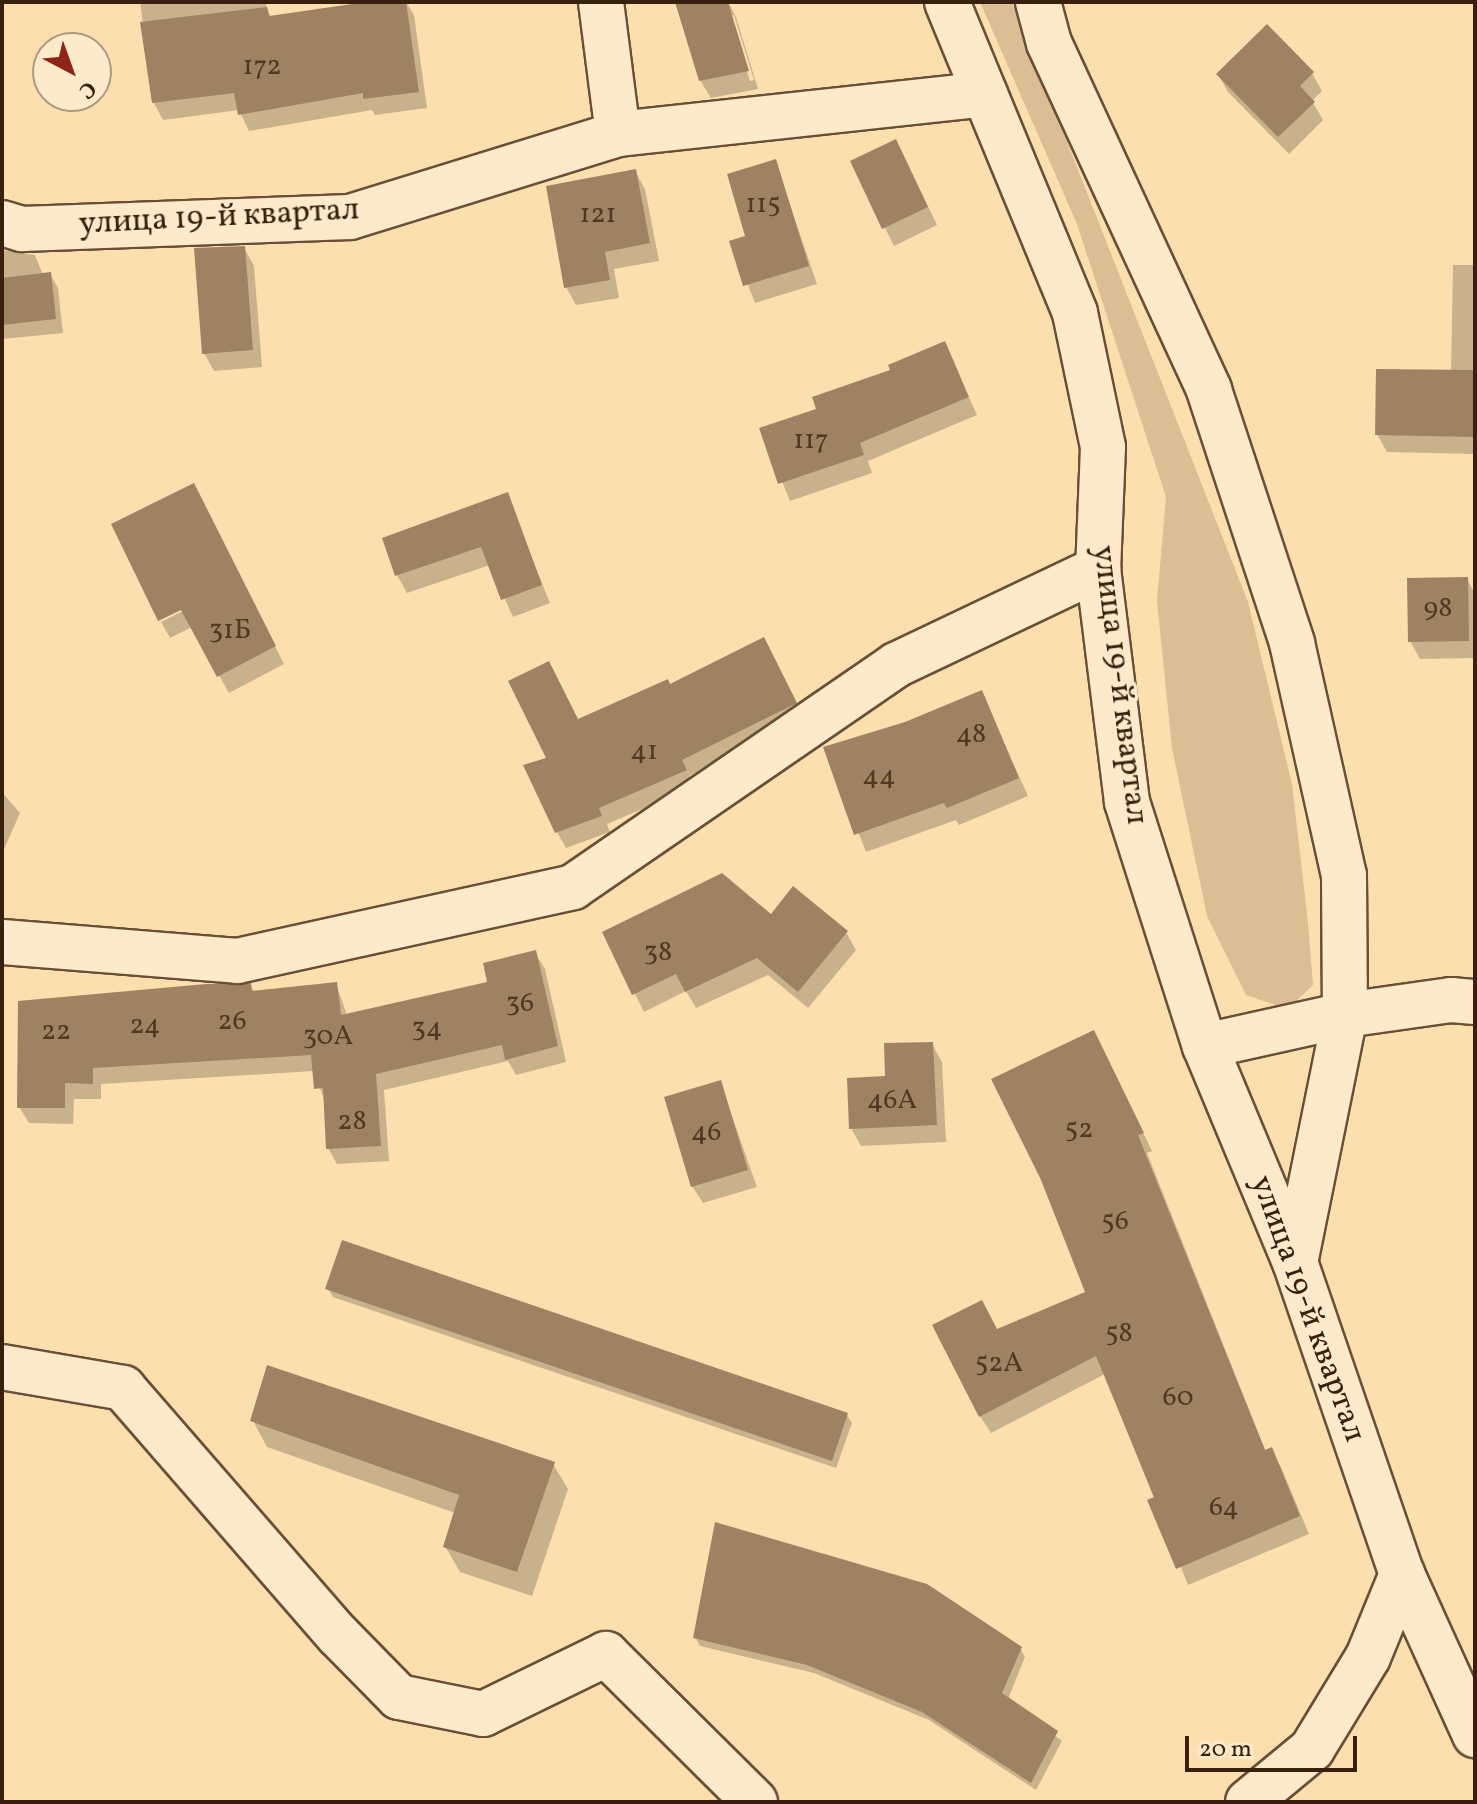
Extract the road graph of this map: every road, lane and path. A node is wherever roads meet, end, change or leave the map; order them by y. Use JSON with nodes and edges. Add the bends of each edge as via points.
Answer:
{"nodes":[{"id":1,"x":601,"y":2,"type":"edge"},
{"id":2,"x":947,"y":2,"type":"edge"},
{"id":3,"x":1038,"y":2,"type":"edge"},
{"id":4,"x":985,"y":94,"type":"junction"},
{"id":5,"x":618,"y":134,"type":"junction"},
{"id":6,"x":2,"y":223,"type":"edge"},
{"id":7,"x":1098,"y":569,"type":"junction"},
{"id":8,"x":2,"y":942,"type":"edge"},
{"id":9,"x":1475,"y":1002,"type":"edge"},
{"id":10,"x":1345,"y":1015,"type":"junction"},
{"id":11,"x":1205,"y":1046,"type":"junction"},
{"id":12,"x":1295,"y":1262,"type":"junction"},
{"id":13,"x":2,"y":1367,"type":"edge"},
{"id":14,"x":1402,"y":1574,"type":"junction"},
{"id":15,"x":1475,"y":1735,"type":"edge"},
{"id":16,"x":755,"y":1802,"type":"edge"},
{"id":17,"x":1248,"y":1802,"type":"edge"}],
"edges":[{"from":1,"to":5,"type":"street"},
{"from":2,"to":4,"type":"street","name":"улица 19-й квартал"},
{"from":3,"to":10,"type":"street","via":[[1049,43],[1204,377],[1292,643],[1344,875]]},
{"from":4,"to":5,"type":"street","name":"улица 19-й квартал"},
{"from":4,"to":7,"type":"street","name":"улица 19-й квартал","via":[[1075,313],[1103,447]]},
{"from":5,"to":6,"type":"street","name":"улица 19-й квартал","via":[[350,217],[22,229]]},
{"from":7,"to":8,"type":"street","via":[[896,665],[573,887],[237,961]]},
{"from":7,"to":11,"type":"street","name":"улица 19-й квартал","via":[[1127,802]]},
{"from":9,"to":10,"type":"street","via":[[1451,1000]]},
{"from":10,"to":11,"type":"street"},
{"from":10,"to":12,"type":"street"},
{"from":11,"to":12,"type":"street","name":"улица 19-й квартал"},
{"from":12,"to":14,"type":"street","name":"улица 19-й квартал"},
{"from":13,"to":16,"type":"street","via":[[123,1388],[399,1697],[483,1714],[606,1654]]},
{"from":14,"to":15,"type":"street","name":"улица 19-й квартал"},
{"from":14,"to":17,"type":"street","via":[[1368,1657],[1312,1749]]}]}
